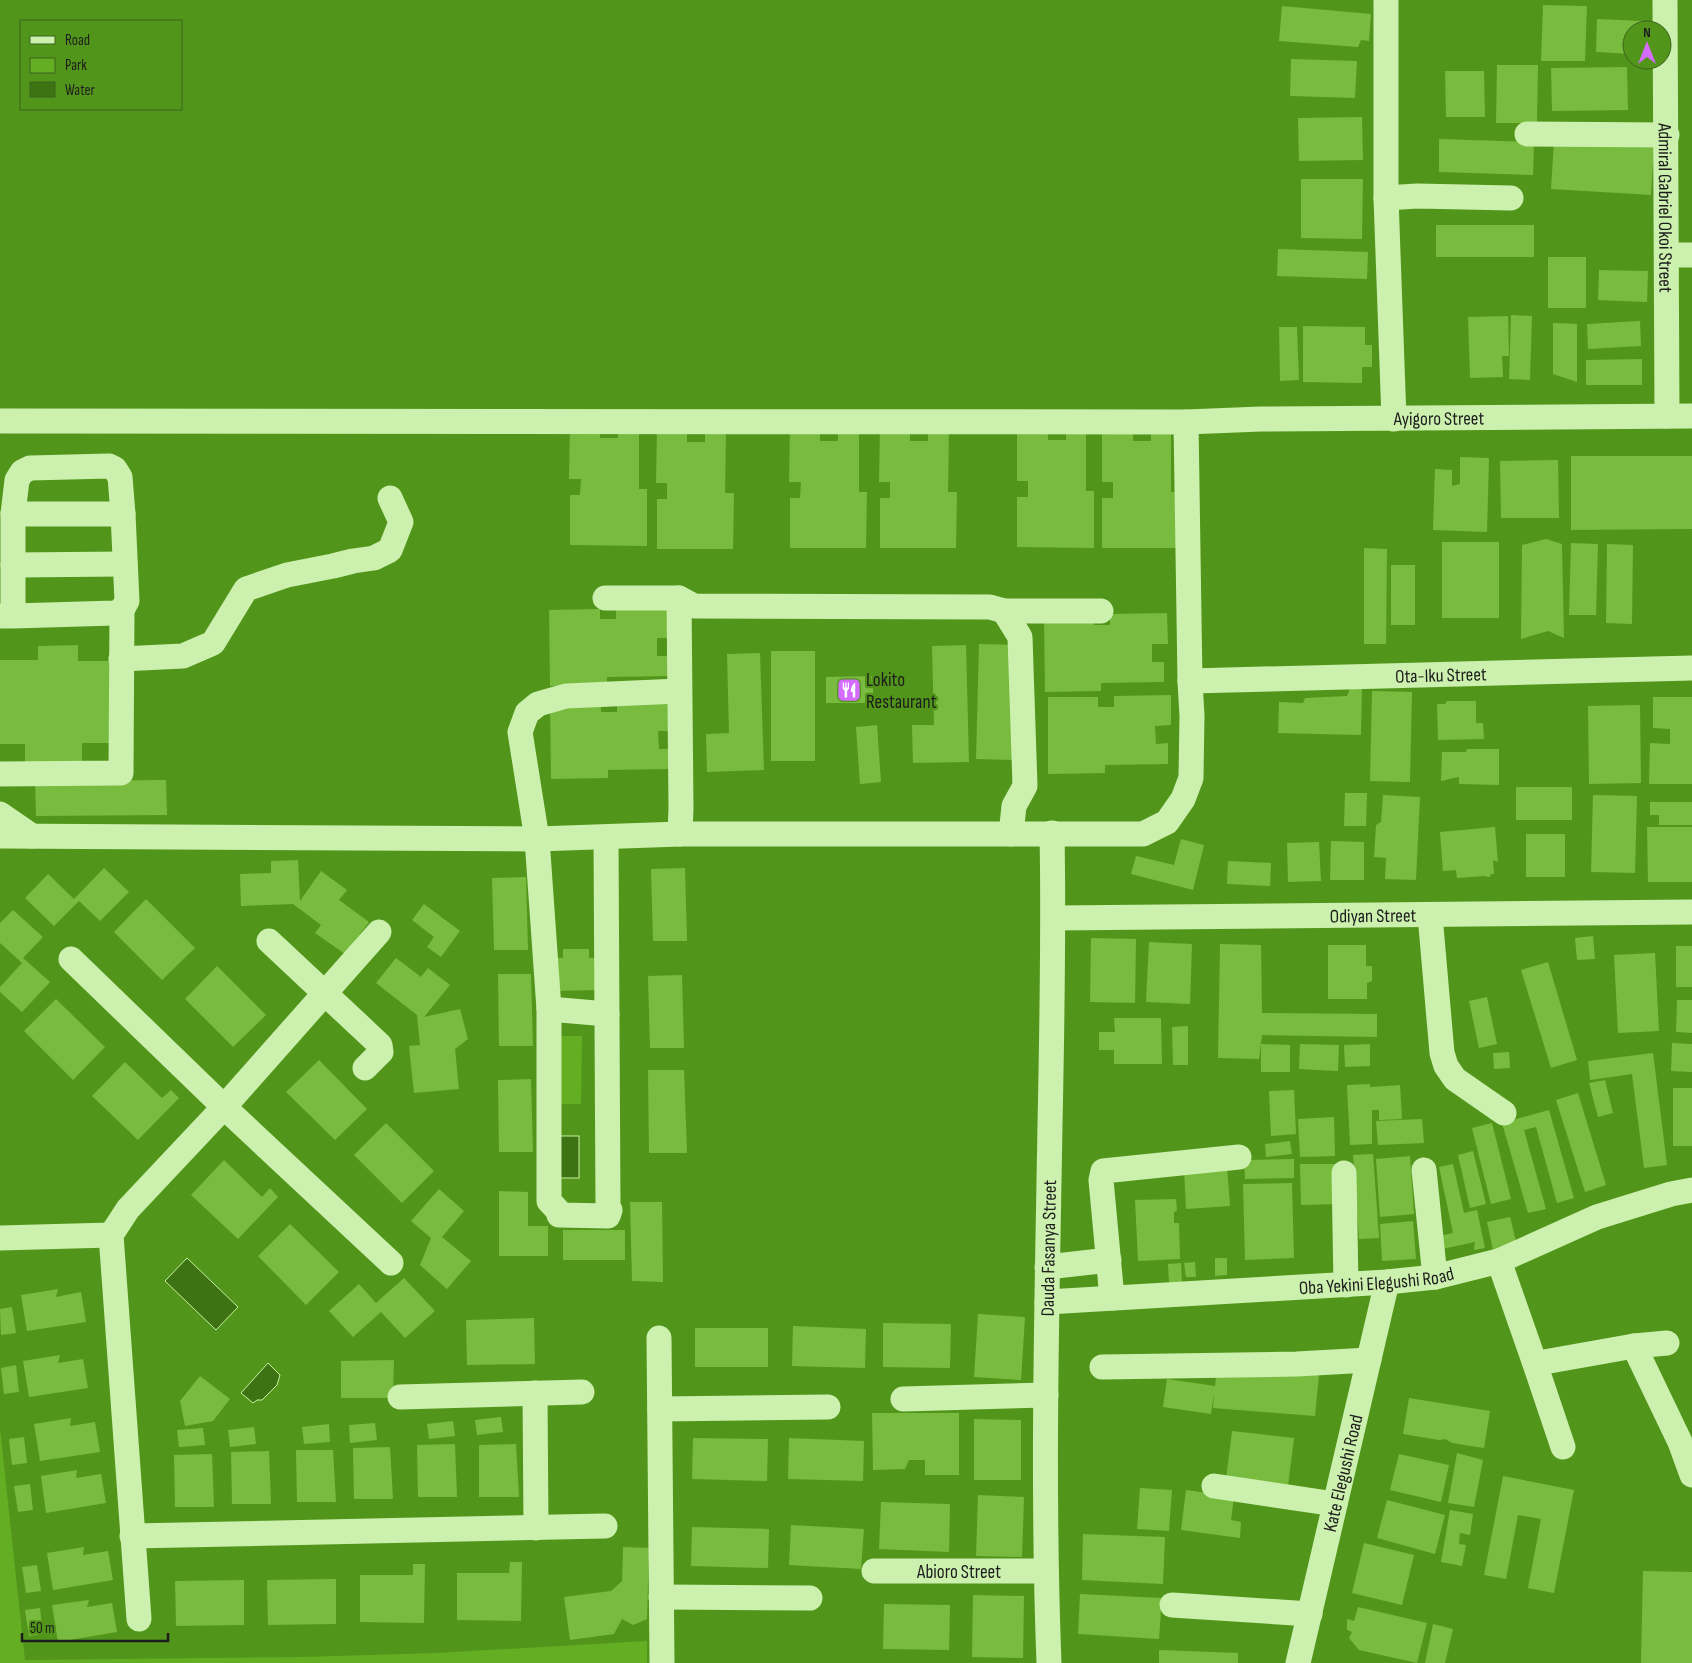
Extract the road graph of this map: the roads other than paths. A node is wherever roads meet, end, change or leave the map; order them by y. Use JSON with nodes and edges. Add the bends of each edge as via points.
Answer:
{"nodes":[{"id":1,"x":1386,"y":0,"type":"edge"},
{"id":2,"x":1665,"y":0,"type":"edge"},
{"id":3,"x":1527,"y":134,"type":"dead end"},
{"id":4,"x":1667,"y":135,"type":"junction"},
{"id":5,"x":1386,"y":198,"type":"junction"},
{"id":6,"x":1511,"y":198,"type":"dead end"},
{"id":7,"x":1667,"y":255,"type":"junction"},
{"id":8,"x":1692,"y":255,"type":"edge"},
{"id":9,"x":1668,"y":416,"type":"junction"},
{"id":10,"x":1692,"y":416,"type":"edge"},
{"id":11,"x":1394,"y":419,"type":"junction"},
{"id":12,"x":0,"y":421,"type":"edge"},
{"id":13,"x":1186,"y":422,"type":"junction"},
{"id":14,"x":390,"y":498,"type":"dead end"},
{"id":15,"x":12,"y":514,"type":"junction"},
{"id":16,"x":124,"y":514,"type":"junction"},
{"id":17,"x":125,"y":564,"type":"junction"},
{"id":18,"x":12,"y":565,"type":"junction"},
{"id":19,"x":605,"y":598,"type":"dead end"},
{"id":20,"x":679,"y":598,"type":"junction"},
{"id":21,"x":122,"y":610,"type":"junction"},
{"id":22,"x":1004,"y":611,"type":"junction"},
{"id":23,"x":1101,"y":611,"type":"dead end"},
{"id":24,"x":6,"y":616,"type":"edge"},
{"id":25,"x":121,"y":659,"type":"junction"},
{"id":26,"x":1692,"y":668,"type":"edge"},
{"id":27,"x":1190,"y":681,"type":"junction"},
{"id":28,"x":679,"y":691,"type":"junction"},
{"id":29,"x":0,"y":774,"type":"edge"},
{"id":30,"x":0,"y":814,"type":"edge"},
{"id":31,"x":1052,"y":833,"type":"junction"},
{"id":32,"x":680,"y":834,"type":"junction"},
{"id":33,"x":1011,"y":834,"type":"junction"},
{"id":34,"x":0,"y":836,"type":"edge"},
{"id":35,"x":32,"y":836,"type":"junction"},
{"id":36,"x":606,"y":837,"type":"junction"},
{"id":37,"x":537,"y":839,"type":"junction"},
{"id":38,"x":1692,"y":912,"type":"edge"},
{"id":39,"x":1430,"y":915,"type":"junction"},
{"id":40,"x":1054,"y":918,"type":"junction"},
{"id":41,"x":379,"y":932,"type":"dead end"},
{"id":42,"x":269,"y":941,"type":"dead end"},
{"id":43,"x":71,"y":959,"type":"dead end"},
{"id":44,"x":324,"y":993,"type":"junction"},
{"id":45,"x":549,"y":1009,"type":"junction"},
{"id":46,"x":606,"y":1014,"type":"junction"},
{"id":47,"x":365,"y":1068,"type":"dead end"},
{"id":48,"x":224,"y":1107,"type":"junction"},
{"id":49,"x":1504,"y":1113,"type":"dead end"},
{"id":50,"x":1239,"y":1157,"type":"dead end"},
{"id":51,"x":1424,"y":1170,"type":"dead end"},
{"id":52,"x":1344,"y":1173,"type":"dead end"},
{"id":53,"x":1692,"y":1190,"type":"edge"},
{"id":54,"x":111,"y":1235,"type":"junction"},
{"id":55,"x":0,"y":1238,"type":"edge"},
{"id":56,"x":1109,"y":1260,"type":"junction"},
{"id":57,"x":1500,"y":1261,"type":"junction"},
{"id":58,"x":391,"y":1263,"type":"dead end"},
{"id":59,"x":1047,"y":1266,"type":"junction"},
{"id":60,"x":1435,"y":1276,"type":"junction"},
{"id":61,"x":1387,"y":1282,"type":"junction"},
{"id":62,"x":1346,"y":1285,"type":"junction"},
{"id":63,"x":1112,"y":1298,"type":"junction"},
{"id":64,"x":1047,"y":1302,"type":"junction"},
{"id":65,"x":659,"y":1338,"type":"dead end"},
{"id":66,"x":1667,"y":1343,"type":"dead end"},
{"id":67,"x":1634,"y":1346,"type":"junction"},
{"id":68,"x":1369,"y":1360,"type":"junction"},
{"id":69,"x":1534,"y":1361,"type":"junction"},
{"id":70,"x":1102,"y":1367,"type":"dead end"},
{"id":71,"x":582,"y":1392,"type":"dead end"},
{"id":72,"x":535,"y":1393,"type":"junction"},
{"id":73,"x":1046,"y":1395,"type":"junction"},
{"id":74,"x":400,"y":1397,"type":"dead end"},
{"id":75,"x":903,"y":1399,"type":"dead end"},
{"id":76,"x":828,"y":1407,"type":"dead end"},
{"id":77,"x":660,"y":1409,"type":"junction"},
{"id":78,"x":1563,"y":1447,"type":"dead end"},
{"id":79,"x":1692,"y":1475,"type":"edge"},
{"id":80,"x":1214,"y":1486,"type":"dead end"},
{"id":81,"x":1335,"y":1504,"type":"junction"},
{"id":82,"x":605,"y":1526,"type":"dead end"},
{"id":83,"x":536,"y":1528,"type":"junction"},
{"id":84,"x":132,"y":1536,"type":"junction"},
{"id":85,"x":1045,"y":1570,"type":"junction"},
{"id":86,"x":874,"y":1571,"type":"dead end"},
{"id":87,"x":661,"y":1597,"type":"junction"},
{"id":88,"x":810,"y":1598,"type":"dead end"},
{"id":89,"x":1172,"y":1605,"type":"dead end"},
{"id":90,"x":1310,"y":1614,"type":"junction"},
{"id":91,"x":139,"y":1619,"type":"dead end"},
{"id":92,"x":662,"y":1663,"type":"edge"},
{"id":93,"x":1049,"y":1663,"type":"edge"},
{"id":94,"x":1298,"y":1663,"type":"edge"}],
"edges":[{"from":1,"to":5,"type":"street"},
{"from":2,"to":4,"type":"street","name":"Admiral Gabriel Okoi Street"},
{"from":3,"to":4,"type":"street"},
{"from":4,"to":7,"type":"street","name":"Admiral Gabriel Okoi Street"},
{"from":5,"to":6,"type":"street"},
{"from":5,"to":11,"type":"street"},
{"from":7,"to":8,"type":"street"},
{"from":7,"to":9,"type":"street","name":"Admiral Gabriel Okoi Street"},
{"from":9,"to":10,"type":"street","name":"Ayigoro Street"},
{"from":9,"to":11,"type":"street","name":"Ayigoro Street"},
{"from":11,"to":13,"type":"street","name":"Ayigoro Street"},
{"from":12,"to":13,"type":"street","name":"Ayigoro Street"},
{"from":13,"to":27,"type":"street"},
{"from":14,"to":25,"type":"street","via":[[401,522],[390,550],[374,558],[287,575],[246,589],[213,643],[183,656]]},
{"from":15,"to":16,"type":"street"},
{"from":15,"to":16,"type":"street","via":[[17,480],[26,469],[109,466],[120,477]]},
{"from":15,"to":18,"type":"street"},
{"from":16,"to":17,"type":"street"},
{"from":17,"to":18,"type":"street"},
{"from":17,"to":21,"type":"street","via":[[127,602]]},
{"from":18,"to":24,"type":"street"},
{"from":19,"to":20,"type":"street"},
{"from":20,"to":22,"type":"street","via":[[694,606],[990,607]]},
{"from":20,"to":28,"type":"street"},
{"from":21,"to":24,"type":"street","via":[[115,613]]},
{"from":21,"to":25,"type":"street"},
{"from":22,"to":23,"type":"street"},
{"from":22,"to":33,"type":"street","via":[[1020,637],[1026,786],[1014,806]]},
{"from":25,"to":29,"type":"street","via":[[121,773]]},
{"from":26,"to":27,"type":"street","name":"Ota-Iku Street"},
{"from":27,"to":31,"type":"street","via":[[1191,778],[1184,799],[1167,822],[1143,834]]},
{"from":28,"to":32,"type":"street"},
{"from":28,"to":37,"type":"street","via":[[566,696],[538,704],[527,713],[520,732]]},
{"from":30,"to":35,"type":"street"},
{"from":31,"to":33,"type":"street"},
{"from":31,"to":40,"type":"street","name":"Dauda Fasanya Street"},
{"from":32,"to":33,"type":"street"},
{"from":32,"to":36,"type":"street"},
{"from":34,"to":35,"type":"street"},
{"from":35,"to":37,"type":"street"},
{"from":36,"to":37,"type":"street"},
{"from":36,"to":46,"type":"street"},
{"from":37,"to":45,"type":"street"},
{"from":38,"to":39,"type":"street","name":"Odiyan Street"},
{"from":39,"to":40,"type":"street","name":"Odiyan Street"},
{"from":39,"to":49,"type":"street","via":[[1442,1054],[1446,1066],[1455,1079]]},
{"from":40,"to":59,"type":"street","name":"Dauda Fasanya Street"},
{"from":41,"to":44,"type":"street"},
{"from":42,"to":44,"type":"street"},
{"from":43,"to":48,"type":"street"},
{"from":44,"to":47,"type":"street","via":[[382,1048],[382,1052]]},
{"from":44,"to":48,"type":"street"},
{"from":45,"to":46,"type":"street"},
{"from":45,"to":46,"type":"street","via":[[549,1201],[559,1215],[608,1216],[610,1210]]},
{"from":48,"to":54,"type":"street","via":[[128,1209]]},
{"from":48,"to":58,"type":"street"},
{"from":50,"to":56,"type":"street","via":[[1103,1171],[1101,1180]]},
{"from":51,"to":60,"type":"street"},
{"from":52,"to":62,"type":"street"},
{"from":53,"to":57,"type":"street","name":"Oba Yekini Elegushi Road","via":[[1596,1216]]},
{"from":54,"to":55,"type":"street"},
{"from":54,"to":84,"type":"street"},
{"from":56,"to":59,"type":"street"},
{"from":56,"to":63,"type":"street"},
{"from":57,"to":60,"type":"street","name":"Oba Yekini Elegushi Road"},
{"from":57,"to":69,"type":"street"},
{"from":59,"to":64,"type":"street","name":"Dauda Fasanya Street"},
{"from":60,"to":61,"type":"street","name":"Oba Yekini Elegushi Road"},
{"from":61,"to":62,"type":"street","name":"Oba Yekini Elegushi Road"},
{"from":61,"to":68,"type":"street","name":"Kate Elegushi Road"},
{"from":62,"to":63,"type":"street","name":"Oba Yekini Elegushi Road"},
{"from":63,"to":64,"type":"street","name":"Oba Yekini Elegushi Road"},
{"from":64,"to":73,"type":"street","name":"Dauda Fasanya Street"},
{"from":65,"to":77,"type":"street"},
{"from":66,"to":67,"type":"street"},
{"from":67,"to":69,"type":"street"},
{"from":67,"to":79,"type":"street","via":[[1680,1442]]},
{"from":68,"to":70,"type":"street"},
{"from":68,"to":81,"type":"street","name":"Kate Elegushi Road"},
{"from":69,"to":78,"type":"street"},
{"from":71,"to":72,"type":"street"},
{"from":72,"to":74,"type":"street"},
{"from":72,"to":83,"type":"street"},
{"from":73,"to":75,"type":"street"},
{"from":73,"to":85,"type":"street","name":"Dauda Fasanya Street"},
{"from":76,"to":77,"type":"street"},
{"from":77,"to":87,"type":"street"},
{"from":80,"to":81,"type":"street"},
{"from":81,"to":90,"type":"street","name":"Kate Elegushi Road"},
{"from":82,"to":83,"type":"street"},
{"from":83,"to":84,"type":"street"},
{"from":84,"to":91,"type":"street"},
{"from":85,"to":86,"type":"street","name":"Abioro Street"},
{"from":85,"to":93,"type":"street","name":"Dauda Fasanya Street"},
{"from":87,"to":88,"type":"street"},
{"from":87,"to":92,"type":"street"},
{"from":89,"to":90,"type":"street"},
{"from":90,"to":94,"type":"street","name":"Kate Elegushi Road"}]}
